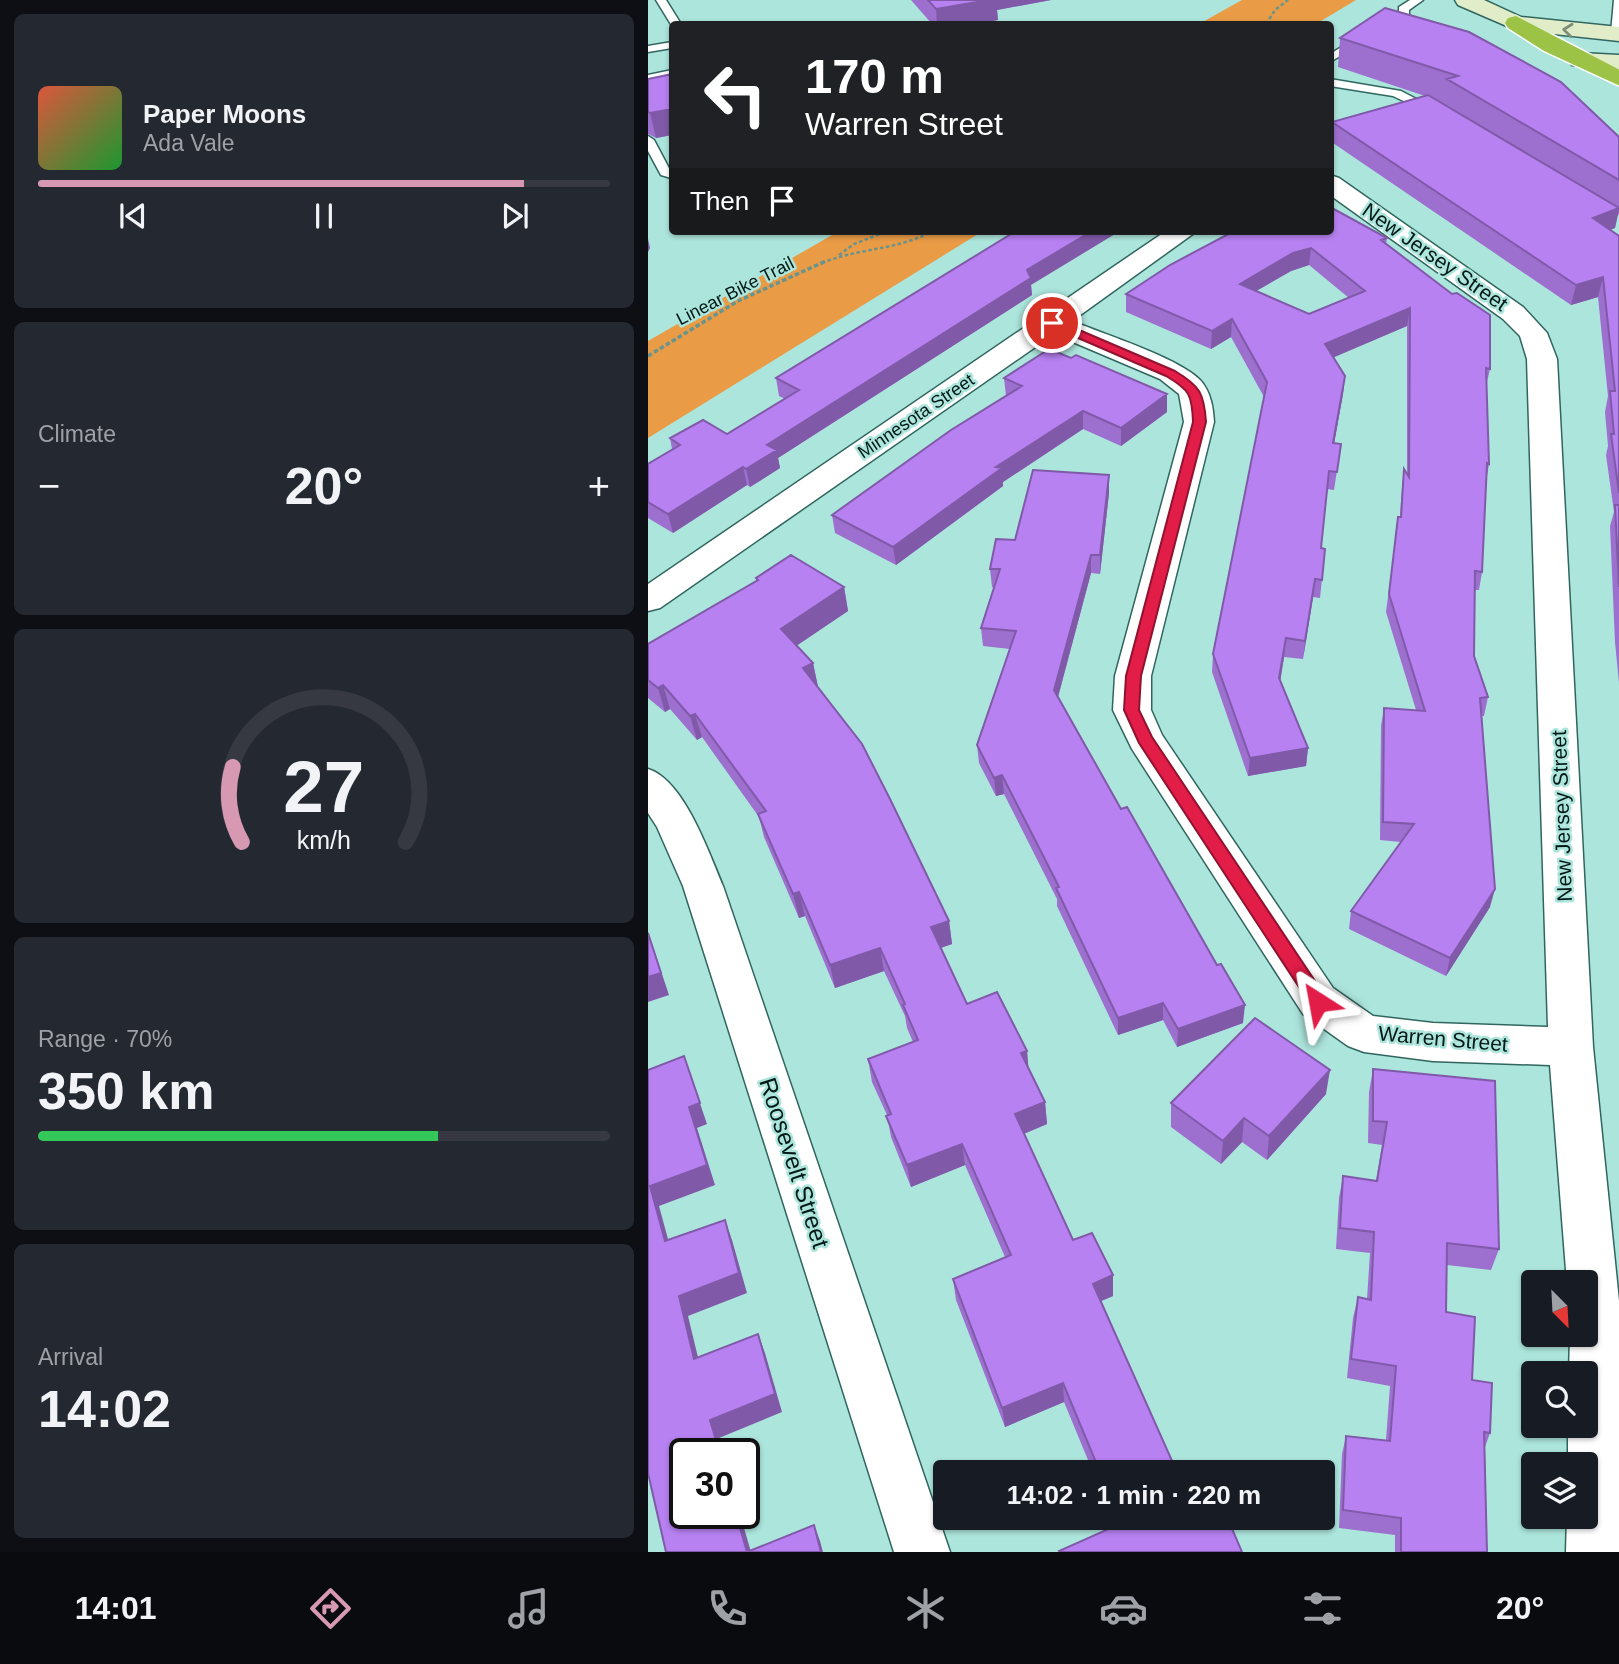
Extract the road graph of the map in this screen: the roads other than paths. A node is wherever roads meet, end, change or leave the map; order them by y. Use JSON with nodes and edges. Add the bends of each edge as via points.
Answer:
{"nodes":[{"id":1,"x":661,"y":0,"type":"edge"},
{"id":2,"x":1418,"y":0,"type":"edge"},
{"id":3,"x":1466,"y":0,"type":"edge"},
{"id":4,"x":1619,"y":0,"type":"edge"},
{"id":5,"x":674,"y":21,"type":"edge"},
{"id":6,"x":1516,"y":23,"type":"junction"},
{"id":7,"x":1383,"y":26,"type":"junction"},
{"id":8,"x":1396,"y":31,"type":"edge"},
{"id":9,"x":1618,"y":33,"type":"edge"},
{"id":10,"x":669,"y":46,"type":"edge"},
{"id":11,"x":648,"y":49,"type":"edge"},
{"id":12,"x":1334,"y":57,"type":"edge"},
{"id":13,"x":1580,"y":60,"type":"junction"},
{"id":14,"x":1619,"y":62,"type":"edge"},
{"id":15,"x":669,"y":74,"type":"edge"},
{"id":16,"x":648,"y":78,"type":"edge"},
{"id":17,"x":1619,"y":79,"type":"edge"},
{"id":18,"x":1334,"y":82,"type":"edge"},
{"id":19,"x":1443,"y":117,"type":"edge"},
{"id":20,"x":648,"y":141,"type":"edge"},
{"id":21,"x":667,"y":175,"type":"dead end"},
{"id":22,"x":1334,"y":186,"type":"edge"},
{"id":23,"x":1178,"y":235,"type":"edge"},
{"id":24,"x":1052,"y":323,"type":"junction"},
{"id":25,"x":648,"y":600,"type":"edge"},
{"id":26,"x":648,"y":783,"type":"edge"},
{"id":27,"x":1571,"y":1047,"type":"junction"},
{"id":28,"x":922,"y":1552,"type":"edge"},
{"id":29,"x":1594,"y":1552,"type":"edge"}],
"edges":[{"from":1,"to":5,"type":"lane"},
{"from":2,"to":7,"type":"lane"},
{"from":3,"to":6,"type":"main road"},
{"from":4,"to":9,"type":"lane"},
{"from":9,"to":6,"type":"main road","one_way":true},
{"from":6,"to":13,"type":"highway"},
{"from":7,"to":8,"type":"lane"},
{"from":7,"to":12,"type":"lane"},
{"from":10,"to":11,"type":"lane"},
{"from":13,"to":14,"type":"main road"},
{"from":13,"to":17,"type":"highway"},
{"from":15,"to":16,"type":"lane"},
{"from":18,"to":19,"type":"lane","via":[[1408,95]]},
{"from":20,"to":21,"type":"lane"},
{"from":22,"to":27,"type":"street","name":"New Jersey Street","via":[[1513,313],[1533,333],[1542,359]]},
{"from":23,"to":24,"type":"street","name":"Minnesota Street"},
{"from":24,"to":25,"type":"street","name":"Minnesota Street"},
{"from":24,"to":27,"type":"street","name":"Warren Street","via":[[1170,373],[1198,398],[1199,422],[1133,676],[1132,710],[1145,739],[1318,1002],[1364,1033],[1433,1042]]},
{"from":26,"to":28,"type":"street","name":"Roosevelt Street","via":[[675,821],[703,887]]},
{"from":27,"to":29,"type":"street","name":"New Jersey Street","via":[[1595,1318]]}]}
